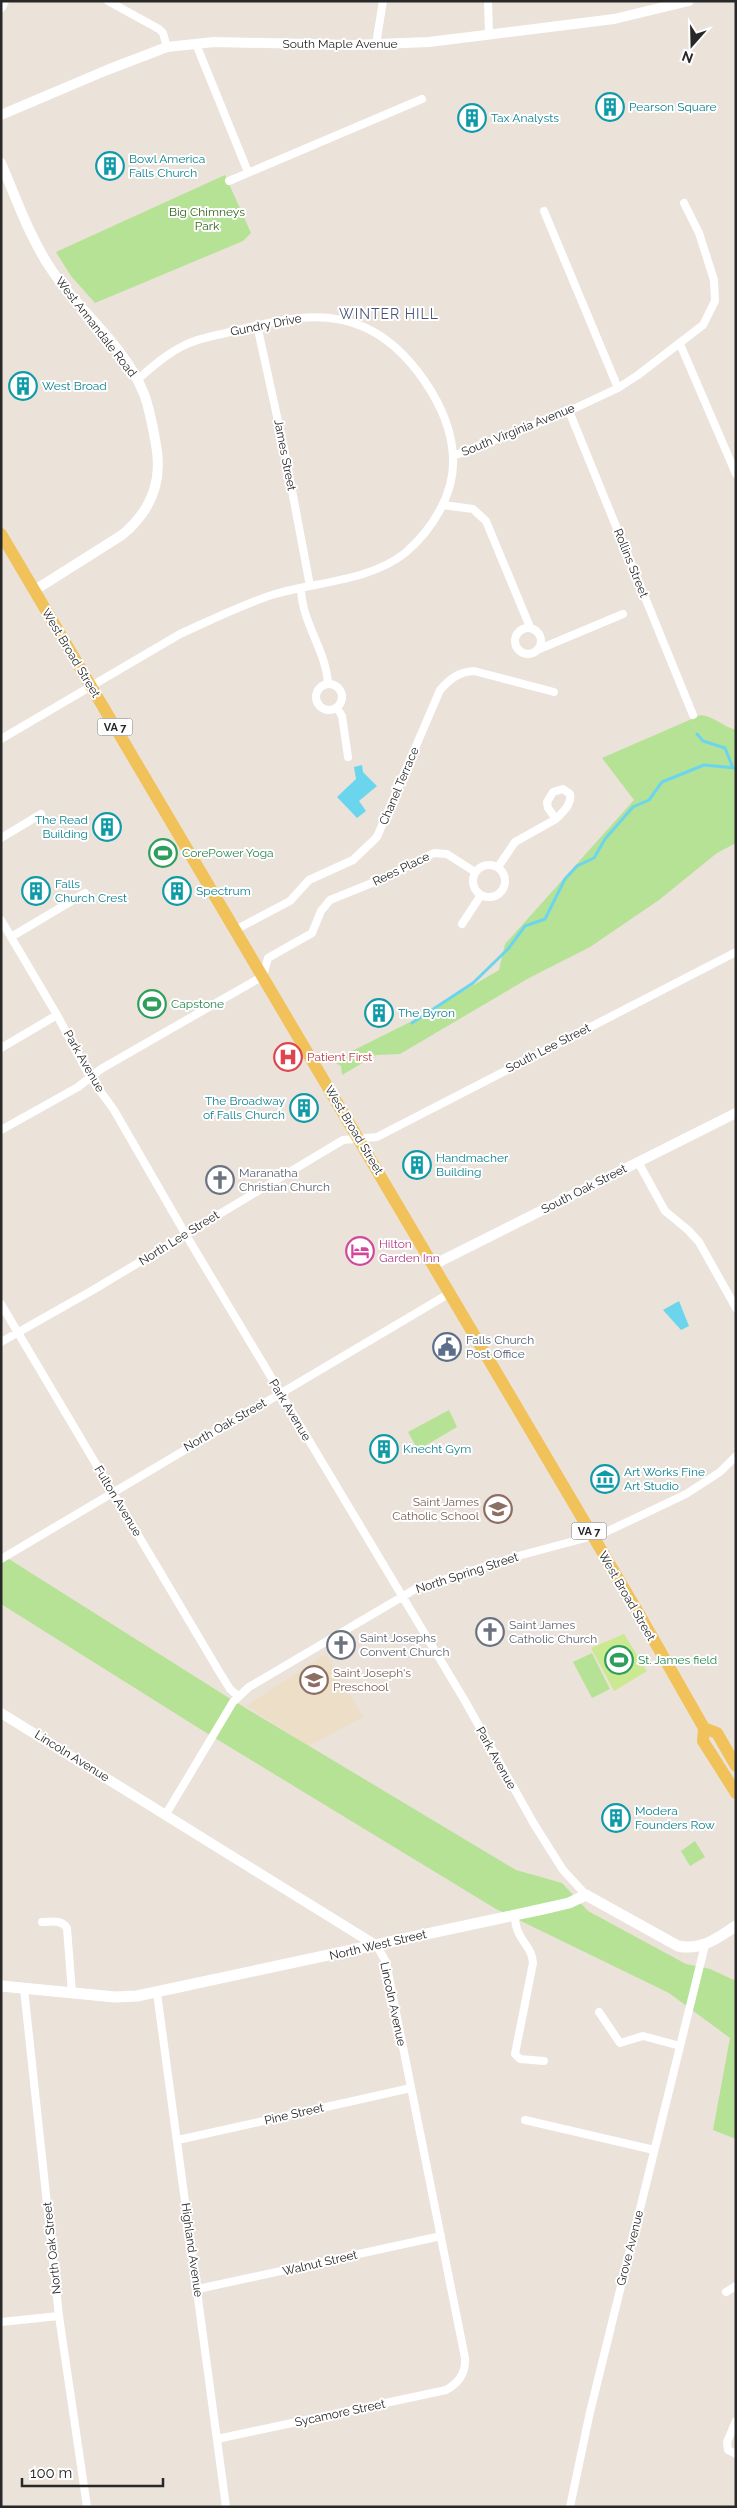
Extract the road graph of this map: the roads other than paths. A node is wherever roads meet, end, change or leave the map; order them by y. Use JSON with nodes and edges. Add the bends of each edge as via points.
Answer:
{"nodes":[{"id":1,"x":4,"y":1,"type":"edge"},
{"id":2,"x":108,"y":1,"type":"edge"},
{"id":3,"x":383,"y":1,"type":"edge"},
{"id":4,"x":488,"y":1,"type":"edge"},
{"id":5,"x":689,"y":1,"type":"edge"},
{"id":6,"x":1,"y":7,"type":"edge"},
{"id":7,"x":489,"y":35,"type":"junction"},
{"id":8,"x":196,"y":44,"type":"junction"},
{"id":9,"x":376,"y":44,"type":"junction"},
{"id":10,"x":167,"y":47,"type":"junction"},
{"id":11,"x":422,"y":100,"type":"dead end"},
{"id":12,"x":1,"y":115,"type":"edge"},
{"id":13,"x":1,"y":163,"type":"edge"},
{"id":14,"x":248,"y":172,"type":"junction"},
{"id":15,"x":229,"y":181,"type":"dead end"},
{"id":16,"x":684,"y":203,"type":"dead end"},
{"id":17,"x":544,"y":211,"type":"dead end"},
{"id":18,"x":257,"y":326,"type":"junction"},
{"id":19,"x":680,"y":344,"type":"junction"},
{"id":20,"x":137,"y":380,"type":"junction"},
{"id":21,"x":618,"y":388,"type":"junction"},
{"id":22,"x":569,"y":411,"type":"junction"},
{"id":23,"x":453,"y":456,"type":"junction"},
{"id":24,"x":733,"y":460,"type":"edge"},
{"id":25,"x":736,"y":474,"type":"edge"},
{"id":26,"x":442,"y":505,"type":"junction"},
{"id":27,"x":1,"y":534,"type":"edge"},
{"id":28,"x":310,"y":586,"type":"junction"},
{"id":29,"x":301,"y":589,"type":"junction"},
{"id":30,"x":35,"y":590,"type":"junction"},
{"id":31,"x":623,"y":614,"type":"dead end"},
{"id":32,"x":530,"y":627,"type":"junction"},
{"id":33,"x":537,"y":650,"type":"junction"},
{"id":34,"x":328,"y":684,"type":"junction"},
{"id":35,"x":92,"y":686,"type":"junction"},
{"id":36,"x":554,"y":692,"type":"dead end"},
{"id":37,"x":337,"y":708,"type":"junction"},
{"id":38,"x":693,"y":715,"type":"dead end"},
{"id":39,"x":1,"y":739,"type":"edge"},
{"id":40,"x":348,"y":757,"type":"dead end"},
{"id":41,"x":41,"y":814,"type":"dead end"},
{"id":42,"x":556,"y":819,"type":"dead end"},
{"id":43,"x":1,"y":838,"type":"edge"},
{"id":44,"x":498,"y":867,"type":"junction"},
{"id":45,"x":475,"y":872,"type":"junction"},
{"id":46,"x":85,"y":893,"type":"dead end"},
{"id":47,"x":481,"y":896,"type":"junction"},
{"id":48,"x":1,"y":920,"type":"edge"},
{"id":49,"x":462,"y":924,"type":"dead end"},
{"id":50,"x":235,"y":930,"type":"junction"},
{"id":51,"x":11,"y":937,"type":"junction"},
{"id":52,"x":736,"y":952,"type":"edge"},
{"id":53,"x":263,"y":976,"type":"junction"},
{"id":54,"x":58,"y":1015,"type":"junction"},
{"id":55,"x":1,"y":1048,"type":"edge"},
{"id":56,"x":90,"y":1077,"type":"junction"},
{"id":57,"x":736,"y":1113,"type":"edge"},
{"id":58,"x":1,"y":1130,"type":"edge"},
{"id":59,"x":359,"y":1139,"type":"junction"},
{"id":60,"x":638,"y":1162,"type":"junction"},
{"id":61,"x":186,"y":1235,"type":"junction"},
{"id":62,"x":433,"y":1265,"type":"junction"},
{"id":63,"x":450,"y":1293,"type":"junction"},
{"id":64,"x":1,"y":1304,"type":"edge"},
{"id":65,"x":736,"y":1308,"type":"edge"},
{"id":66,"x":19,"y":1334,"type":"junction"},
{"id":67,"x":1,"y":1342,"type":"edge"},
{"id":68,"x":280,"y":1393,"type":"junction"},
{"id":69,"x":736,"y":1456,"type":"edge"},
{"id":70,"x":112,"y":1491,"type":"junction"},
{"id":71,"x":592,"y":1536,"type":"junction"},
{"id":72,"x":1,"y":1558,"type":"edge"},
{"id":73,"x":400,"y":1596,"type":"junction"},
{"id":74,"x":238,"y":1696,"type":"junction"},
{"id":75,"x":1,"y":1712,"type":"edge"},
{"id":76,"x":704,"y":1728,"type":"junction"},
{"id":77,"x":736,"y":1766,"type":"edge"},
{"id":78,"x":736,"y":1793,"type":"edge"},
{"id":79,"x":166,"y":1814,"type":"junction"},
{"id":80,"x":586,"y":1895,"type":"junction"},
{"id":81,"x":515,"y":1915,"type":"junction"},
{"id":82,"x":42,"y":1922,"type":"dead end"},
{"id":83,"x":736,"y":1926,"type":"edge"},
{"id":84,"x":705,"y":1945,"type":"junction"},
{"id":85,"x":376,"y":1946,"type":"junction"},
{"id":86,"x":1,"y":1986,"type":"edge"},
{"id":87,"x":24,"y":1989,"type":"junction"},
{"id":88,"x":72,"y":1993,"type":"junction"},
{"id":89,"x":158,"y":1993,"type":"junction"},
{"id":90,"x":599,"y":2012,"type":"dead end"},
{"id":91,"x":680,"y":2046,"type":"junction"},
{"id":92,"x":544,"y":2061,"type":"dead end"},
{"id":93,"x":411,"y":2088,"type":"junction"},
{"id":94,"x":526,"y":2120,"type":"dead end"},
{"id":95,"x":178,"y":2140,"type":"junction"},
{"id":96,"x":654,"y":2150,"type":"junction"},
{"id":97,"x":441,"y":2236,"type":"junction"},
{"id":98,"x":736,"y":2286,"type":"edge"},
{"id":99,"x":198,"y":2290,"type":"junction"},
{"id":100,"x":726,"y":2292,"type":"dead end"},
{"id":101,"x":58,"y":2316,"type":"junction"},
{"id":102,"x":1,"y":2322,"type":"edge"},
{"id":103,"x":460,"y":2380,"type":"joint"},
{"id":104,"x":736,"y":2420,"type":"edge"},
{"id":105,"x":216,"y":2439,"type":"junction"},
{"id":106,"x":736,"y":2454,"type":"edge"},
{"id":107,"x":87,"y":2507,"type":"edge"},
{"id":108,"x":226,"y":2507,"type":"edge"},
{"id":109,"x":570,"y":2507,"type":"edge"}],
"edges":[{"from":1,"to":6,"type":"street"},
{"from":2,"to":10,"type":"street","via":[[159,29]]},
{"from":3,"to":9,"type":"street"},
{"from":4,"to":7,"type":"street"},
{"from":5,"to":7,"type":"street","name":"South Maple Avenue","via":[[623,17]]},
{"from":7,"to":9,"type":"street","name":"South Maple Avenue"},
{"from":8,"to":9,"type":"street","name":"South Maple Avenue"},
{"from":8,"to":10,"type":"street","name":"South Maple Avenue"},
{"from":8,"to":14,"type":"street"},
{"from":10,"to":12,"type":"street","name":"South Maple Avenue"},
{"from":11,"to":14,"type":"street"},
{"from":13,"to":20,"type":"street","name":"West Annandale Road","via":[[46,262]]},
{"from":14,"to":15,"type":"street"},
{"from":16,"to":19,"type":"street","name":"South Virginia Avenue","via":[[699,234],[716,289],[708,318]]},
{"from":17,"to":21,"type":"street"},
{"from":18,"to":20,"type":"street","name":"Gundry Drive","via":[[184,345]]},
{"from":18,"to":23,"type":"street","name":"Gundry Drive","via":[[311,317],[348,322],[372,331],[402,354],[421,376],[441,413]]},
{"from":18,"to":28,"type":"street","name":"James Street"},
{"from":19,"to":21,"type":"street","name":"South Virginia Avenue"},
{"from":19,"to":24,"type":"street"},
{"from":20,"to":30,"type":"street","name":"West Annandale Road","via":[[146,402],[158,458],[152,500],[144,515],[122,535]]},
{"from":21,"to":22,"type":"street","name":"South Virginia Avenue"},
{"from":22,"to":23,"type":"street","name":"South Virginia Avenue"},
{"from":22,"to":38,"type":"street","name":"Rollins Street"},
{"from":23,"to":26,"type":"street","name":"South Virginia Avenue","via":[[449,488]]},
{"from":24,"to":25,"type":"street"},
{"from":26,"to":28,"type":"street","name":"South Virginia Avenue","via":[[419,541],[397,558],[372,570]]},
{"from":26,"to":32,"type":"street","via":[[473,509],[486,521]]},
{"from":27,"to":30,"type":"main road","name":"West Broad Street","number":"VA 7"},
{"from":28,"to":29,"type":"street","name":"South Virginia Avenue"},
{"from":29,"to":34,"type":"street","via":[[302,610],[328,672]]},
{"from":29,"to":35,"type":"street","name":"South Virginia Avenue","via":[[275,594],[180,634]]},
{"from":30,"to":35,"type":"main road","name":"West Broad Street","number":"VA 7"},
{"from":31,"to":33,"type":"street"},
{"from":32,"to":33,"type":"street","via":[[541,639]]},
{"from":32,"to":33,"type":"street","via":[[518,632],[515,645],[524,654]]},
{"from":34,"to":37,"type":"street","via":[[336,686],[342,694]]},
{"from":34,"to":37,"type":"street","via":[[321,685],[316,692],[317,702],[326,709]]},
{"from":35,"to":39,"type":"street","name":"South Virginia Avenue"},
{"from":35,"to":50,"type":"main road","name":"West Broad Street","number":"VA 7"},
{"from":36,"to":50,"type":"street","name":"Chanel Terrace","via":[[483,672],[465,672],[455,676],[440,690],[377,838],[353,860],[309,880],[290,901]]},
{"from":37,"to":40,"type":"street","via":[[342,716]]},
{"from":41,"to":43,"type":"street"},
{"from":42,"to":44,"type":"street","via":[[515,842]]},
{"from":44,"to":45,"type":"street","via":[[485,865]]},
{"from":44,"to":47,"type":"street","via":[[505,878],[503,889],[494,896]]},
{"from":45,"to":47,"type":"street","via":[[473,886]]},
{"from":45,"to":53,"type":"street","name":"Rees Place","via":[[447,854],[434,853],[330,900],[321,911],[312,933],[268,958]]},
{"from":46,"to":51,"type":"street"},
{"from":47,"to":49,"type":"street"},
{"from":48,"to":51,"type":"street","name":"Park Avenue"},
{"from":50,"to":53,"type":"main road","name":"West Broad Street","number":"VA 7"},
{"from":51,"to":54,"type":"street","name":"Park Avenue"},
{"from":52,"to":59,"type":"street","name":"South Lee Street","via":[[377,1137]]},
{"from":53,"to":56,"type":"street"},
{"from":53,"to":59,"type":"main road","name":"West Broad Street","number":"VA 7"},
{"from":54,"to":55,"type":"street"},
{"from":54,"to":56,"type":"street","name":"Park Avenue"},
{"from":56,"to":58,"type":"street"},
{"from":56,"to":61,"type":"street","name":"Park Avenue","via":[[114,1110]]},
{"from":57,"to":60,"type":"street","name":"South Oak Street"},
{"from":59,"to":61,"type":"street","name":"North Lee Street","via":[[343,1140]]},
{"from":59,"to":62,"type":"main road","name":"West Broad Street","number":"VA 7"},
{"from":60,"to":62,"type":"street","name":"South Oak Street"},
{"from":60,"to":65,"type":"street","via":[[665,1211],[699,1242]]},
{"from":61,"to":66,"type":"street","name":"North Lee Street"},
{"from":61,"to":68,"type":"street","name":"Park Avenue"},
{"from":62,"to":63,"type":"main road","name":"West Broad Street","number":"VA 7"},
{"from":63,"to":68,"type":"street","name":"North Oak Street"},
{"from":63,"to":71,"type":"main road","name":"West Broad Street","number":"VA 7"},
{"from":64,"to":66,"type":"street","name":"Fulton Avenue"},
{"from":66,"to":67,"type":"street","name":"North Lee Street"},
{"from":66,"to":70,"type":"street","name":"Fulton Avenue"},
{"from":68,"to":70,"type":"street","name":"North Oak Street"},
{"from":68,"to":73,"type":"street","name":"Park Avenue"},
{"from":69,"to":71,"type":"street","name":"North Spring Street","via":[[714,1476],[686,1494]]},
{"from":70,"to":72,"type":"street","name":"North Oak Street"},
{"from":70,"to":74,"type":"street","name":"Fulton Avenue","via":[[220,1673]]},
{"from":71,"to":73,"type":"street","name":"North Spring Street","via":[[482,1567]]},
{"from":71,"to":76,"type":"main road","name":"West Broad Street","number":"VA 7"},
{"from":73,"to":74,"type":"street","name":"North Spring Street"},
{"from":73,"to":80,"type":"street","name":"Park Avenue","via":[[465,1701],[534,1824],[563,1870]]},
{"from":74,"to":79,"type":"street","name":"North Spring Street"},
{"from":75,"to":79,"type":"street","name":"Lincoln Avenue"},
{"from":76,"to":77,"type":"main road","name":"West Broad Street","number":"VA 7","via":[[717,1733]]},
{"from":76,"to":78,"type":"main road","name":"West Broad Street","number":"VA 7","via":[[703,1741]]},
{"from":79,"to":85,"type":"street","name":"Lincoln Avenue"},
{"from":80,"to":81,"type":"main road","name":"North West Street","via":[[569,1903]]},
{"from":80,"to":84,"type":"main road","via":[[678,1946],[694,1948]]},
{"from":81,"to":85,"type":"main road","name":"North West Street"},
{"from":81,"to":92,"type":"street","via":[[515,1930],[533,1963],[515,2054],[520,2059]]},
{"from":82,"to":88,"type":"street","via":[[58,1921],[67,1928]]},
{"from":83,"to":84,"type":"main road"},
{"from":84,"to":91,"type":"street","name":"Grove Avenue"},
{"from":85,"to":89,"type":"main road","name":"North West Street"},
{"from":85,"to":93,"type":"street","name":"Lincoln Avenue","via":[[386,1962]]},
{"from":86,"to":87,"type":"main road","name":"North West Street"},
{"from":87,"to":88,"type":"main road","name":"North West Street"},
{"from":87,"to":101,"type":"street","name":"North Oak Street"},
{"from":88,"to":89,"type":"main road","name":"North West Street","via":[[124,1998]]},
{"from":89,"to":95,"type":"street","name":"Highland Avenue"},
{"from":90,"to":91,"type":"street","via":[[620,2043],[643,2036]]},
{"from":91,"to":96,"type":"street","name":"Grove Avenue"},
{"from":93,"to":95,"type":"street","name":"Pine Street"},
{"from":93,"to":97,"type":"street","name":"Lincoln Avenue"},
{"from":94,"to":96,"type":"street"},
{"from":95,"to":99,"type":"street","name":"Highland Avenue"},
{"from":96,"to":109,"type":"street","name":"Grove Avenue"},
{"from":97,"to":99,"type":"street","name":"Walnut Street"},
{"from":97,"to":103,"type":"street","name":"Lincoln Avenue","via":[[465,2358]]},
{"from":98,"to":100,"type":"street"},
{"from":99,"to":105,"type":"street","name":"Highland Avenue"},
{"from":101,"to":102,"type":"street"},
{"from":101,"to":107,"type":"street","name":"North Oak Street"},
{"from":103,"to":105,"type":"street","name":"Sycamore Street","via":[[446,2390]]},
{"from":104,"to":106,"type":"street","via":[[727,2445],[728,2450]]},
{"from":105,"to":108,"type":"street","name":"Highland Avenue"}]}
